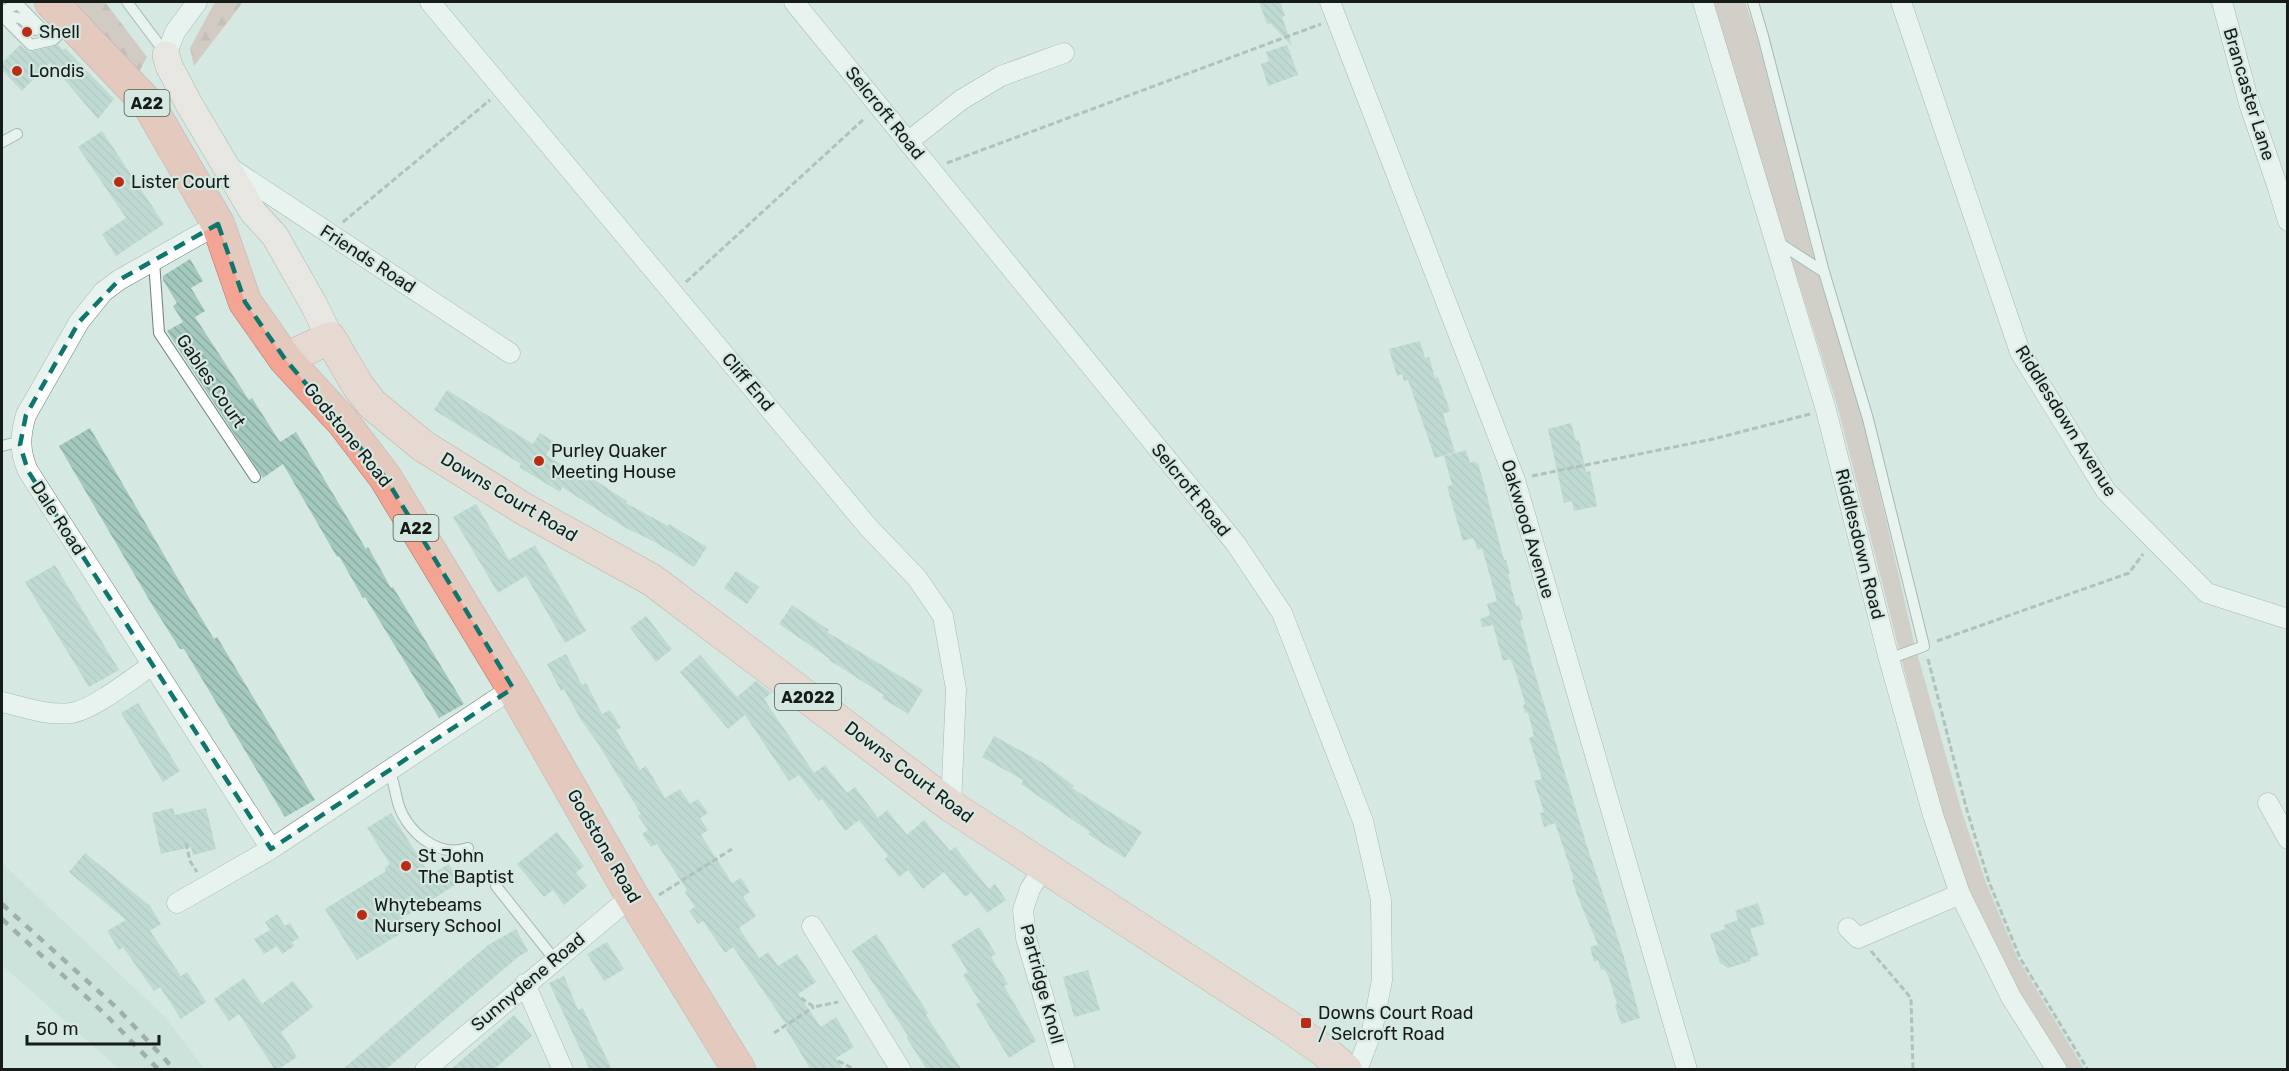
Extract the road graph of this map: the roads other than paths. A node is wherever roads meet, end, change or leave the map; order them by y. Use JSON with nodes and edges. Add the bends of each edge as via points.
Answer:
{"nodes":[{"id":1,"x":127,"y":2,"type":"edge"},
{"id":2,"x":197,"y":2,"type":"edge"},
{"id":3,"x":430,"y":2,"type":"edge"},
{"id":4,"x":794,"y":2,"type":"edge"},
{"id":5,"x":1703,"y":2,"type":"edge"},
{"id":6,"x":1753,"y":2,"type":"edge"},
{"id":7,"x":1901,"y":2,"type":"edge"},
{"id":8,"x":2222,"y":2,"type":"edge"},
{"id":9,"x":1334,"y":10,"type":"edge"},
{"id":10,"x":2,"y":14,"type":"edge"},
{"id":11,"x":53,"y":30,"type":"edge"},
{"id":12,"x":1064,"y":53,"type":"dead end"},
{"id":13,"x":166,"y":56,"type":"junction"},
{"id":14,"x":17,"y":134,"type":"dead end"},
{"id":15,"x":909,"y":141,"type":"junction"},
{"id":16,"x":2,"y":142,"type":"edge"},
{"id":17,"x":225,"y":165,"type":"junction"},
{"id":18,"x":2288,"y":221,"type":"edge"},
{"id":19,"x":218,"y":224,"type":"junction"},
{"id":20,"x":1775,"y":240,"type":"junction"},
{"id":21,"x":154,"y":261,"type":"junction"},
{"id":22,"x":1824,"y":272,"type":"junction"},
{"id":23,"x":330,"y":338,"type":"junction"},
{"id":24,"x":510,"y":352,"type":"dead end"},
{"id":25,"x":285,"y":359,"type":"junction"},
{"id":26,"x":11,"y":444,"type":"edge"},
{"id":27,"x":255,"y":477,"type":"dead end"},
{"id":28,"x":2288,"y":620,"type":"edge"},
{"id":29,"x":1889,"y":659,"type":"junction"},
{"id":30,"x":152,"y":665,"type":"junction"},
{"id":31,"x":513,"y":688,"type":"junction"},
{"id":32,"x":2,"y":702,"type":"edge"},
{"id":33,"x":389,"y":770,"type":"junction"},
{"id":34,"x":2268,"y":803,"type":"dead end"},
{"id":35,"x":951,"y":806,"type":"junction"},
{"id":36,"x":2288,"y":839,"type":"edge"},
{"id":37,"x":468,"y":848,"type":"dead end"},
{"id":38,"x":271,"y":849,"type":"junction"},
{"id":39,"x":1044,"y":867,"type":"junction"},
{"id":40,"x":496,"y":886,"type":"dead end"},
{"id":41,"x":648,"y":894,"type":"junction"},
{"id":42,"x":1960,"y":894,"type":"junction"},
{"id":43,"x":177,"y":903,"type":"dead end"},
{"id":44,"x":812,"y":926,"type":"dead end"},
{"id":45,"x":1858,"y":938,"type":"road end"},
{"id":46,"x":555,"y":960,"type":"junction"},
{"id":47,"x":525,"y":984,"type":"junction"},
{"id":48,"x":425,"y":1070,"type":"edge"},
{"id":49,"x":563,"y":1070,"type":"edge"},
{"id":50,"x":739,"y":1070,"type":"edge"},
{"id":51,"x":902,"y":1070,"type":"edge"},
{"id":52,"x":1065,"y":1070,"type":"edge"},
{"id":53,"x":1346,"y":1070,"type":"edge"},
{"id":54,"x":1357,"y":1070,"type":"edge"},
{"id":55,"x":1687,"y":1070,"type":"edge"},
{"id":56,"x":2057,"y":1070,"type":"edge"}],
"edges":[{"from":1,"to":13,"type":"lane"},
{"from":2,"to":13,"type":"street","via":[[175,32]]},
{"from":3,"to":35,"type":"street","name":"Cliff End","via":[[862,519],[917,578],[942,616],[956,689]]},
{"from":4,"to":15,"type":"street","name":"Selcroft Road"},
{"from":5,"to":20,"type":"street","name":"Riddlesdown Road"},
{"from":6,"to":22,"type":"lane"},
{"from":7,"to":28,"type":"street","name":"Riddlesdown Avenue","via":[[2020,352],[2106,491],[2207,593]]},
{"from":8,"to":18,"type":"street","name":"Brancaster Lane","via":[[2249,103]]},
{"from":9,"to":55,"type":"street","name":"Oakwood Avenue","via":[[1515,480]]},
{"from":10,"to":11,"type":"lane","via":[[18,4]]},
{"from":10,"to":11,"type":"lane","via":[[31,45]]},
{"from":11,"to":19,"type":"highway","name":"Godstone Road","number":"A22","via":[[149,105]]},
{"from":12,"to":15,"type":"street","via":[[1001,76],[961,100]]},
{"from":13,"to":17,"type":"street"},
{"from":14,"to":16,"type":"lane"},
{"from":15,"to":54,"type":"street","name":"Selcroft Road","via":[[1236,544],[1282,613],[1363,821],[1382,900],[1382,980],[1372,1031]]},
{"from":17,"to":23,"type":"street","via":[[253,212],[275,236]]},
{"from":17,"to":24,"type":"street","name":"Friends Road"},
{"from":19,"to":21,"type":"street","name":"Dale Road"},
{"from":19,"to":25,"type":"highway","name":"Godstone Road","number":"A22","via":[[245,302]]},
{"from":20,"to":22,"type":"lane"},
{"from":20,"to":29,"type":"street","name":"Riddlesdown Road","via":[[1826,410]]},
{"from":21,"to":26,"type":"street","name":"Dale Road","via":[[104,292],[79,322]]},
{"from":21,"to":27,"type":"lane","name":"Gables Court","via":[[159,333]]},
{"from":22,"to":29,"type":"lane","via":[[1868,419],[1924,646]]},
{"from":23,"to":25,"type":"main road"},
{"from":23,"to":35,"type":"main road","name":"Downs Court Road","number":"A2022","via":[[372,404],[423,446],[524,509],[652,580]]},
{"from":25,"to":31,"type":"highway","name":"Godstone Road","number":"A22","via":[[343,422],[385,477]]},
{"from":26,"to":30,"type":"street","name":"Dale Road"},
{"from":29,"to":42,"type":"street","name":"Riddlesdown Road"},
{"from":30,"to":32,"type":"street","via":[[92,705],[73,713],[40,711]]},
{"from":30,"to":38,"type":"street","name":"Dale Road"},
{"from":31,"to":33,"type":"street"},
{"from":31,"to":41,"type":"highway","name":"Godstone Road","number":"A22"},
{"from":33,"to":37,"type":"lane","via":[[399,805],[419,836],[446,849]]},
{"from":33,"to":38,"type":"street"},
{"from":34,"to":36,"type":"street"},
{"from":35,"to":39,"type":"main road","name":"Downs Court Road","number":"A2022"},
{"from":38,"to":43,"type":"street"},
{"from":39,"to":52,"type":"street","name":"Partridge Knoll","via":[[1023,910],[1026,938]]},
{"from":39,"to":53,"type":"main road","name":"Downs Court Road","number":"A2022","via":[[1287,1025]]},
{"from":40,"to":46,"type":"lane"},
{"from":41,"to":46,"type":"street","name":"Sunnydene Road"},
{"from":41,"to":50,"type":"highway","name":"Godstone Road","number":"A22"},
{"from":42,"to":45,"type":"street"},
{"from":42,"to":56,"type":"street","name":"Riddlesdown Road","via":[[2011,997]]},
{"from":44,"to":51,"type":"street"},
{"from":46,"to":47,"type":"street","name":"Sunnydene Road"},
{"from":47,"to":48,"type":"street","name":"Sunnydene Road"},
{"from":47,"to":49,"type":"street"}]}
